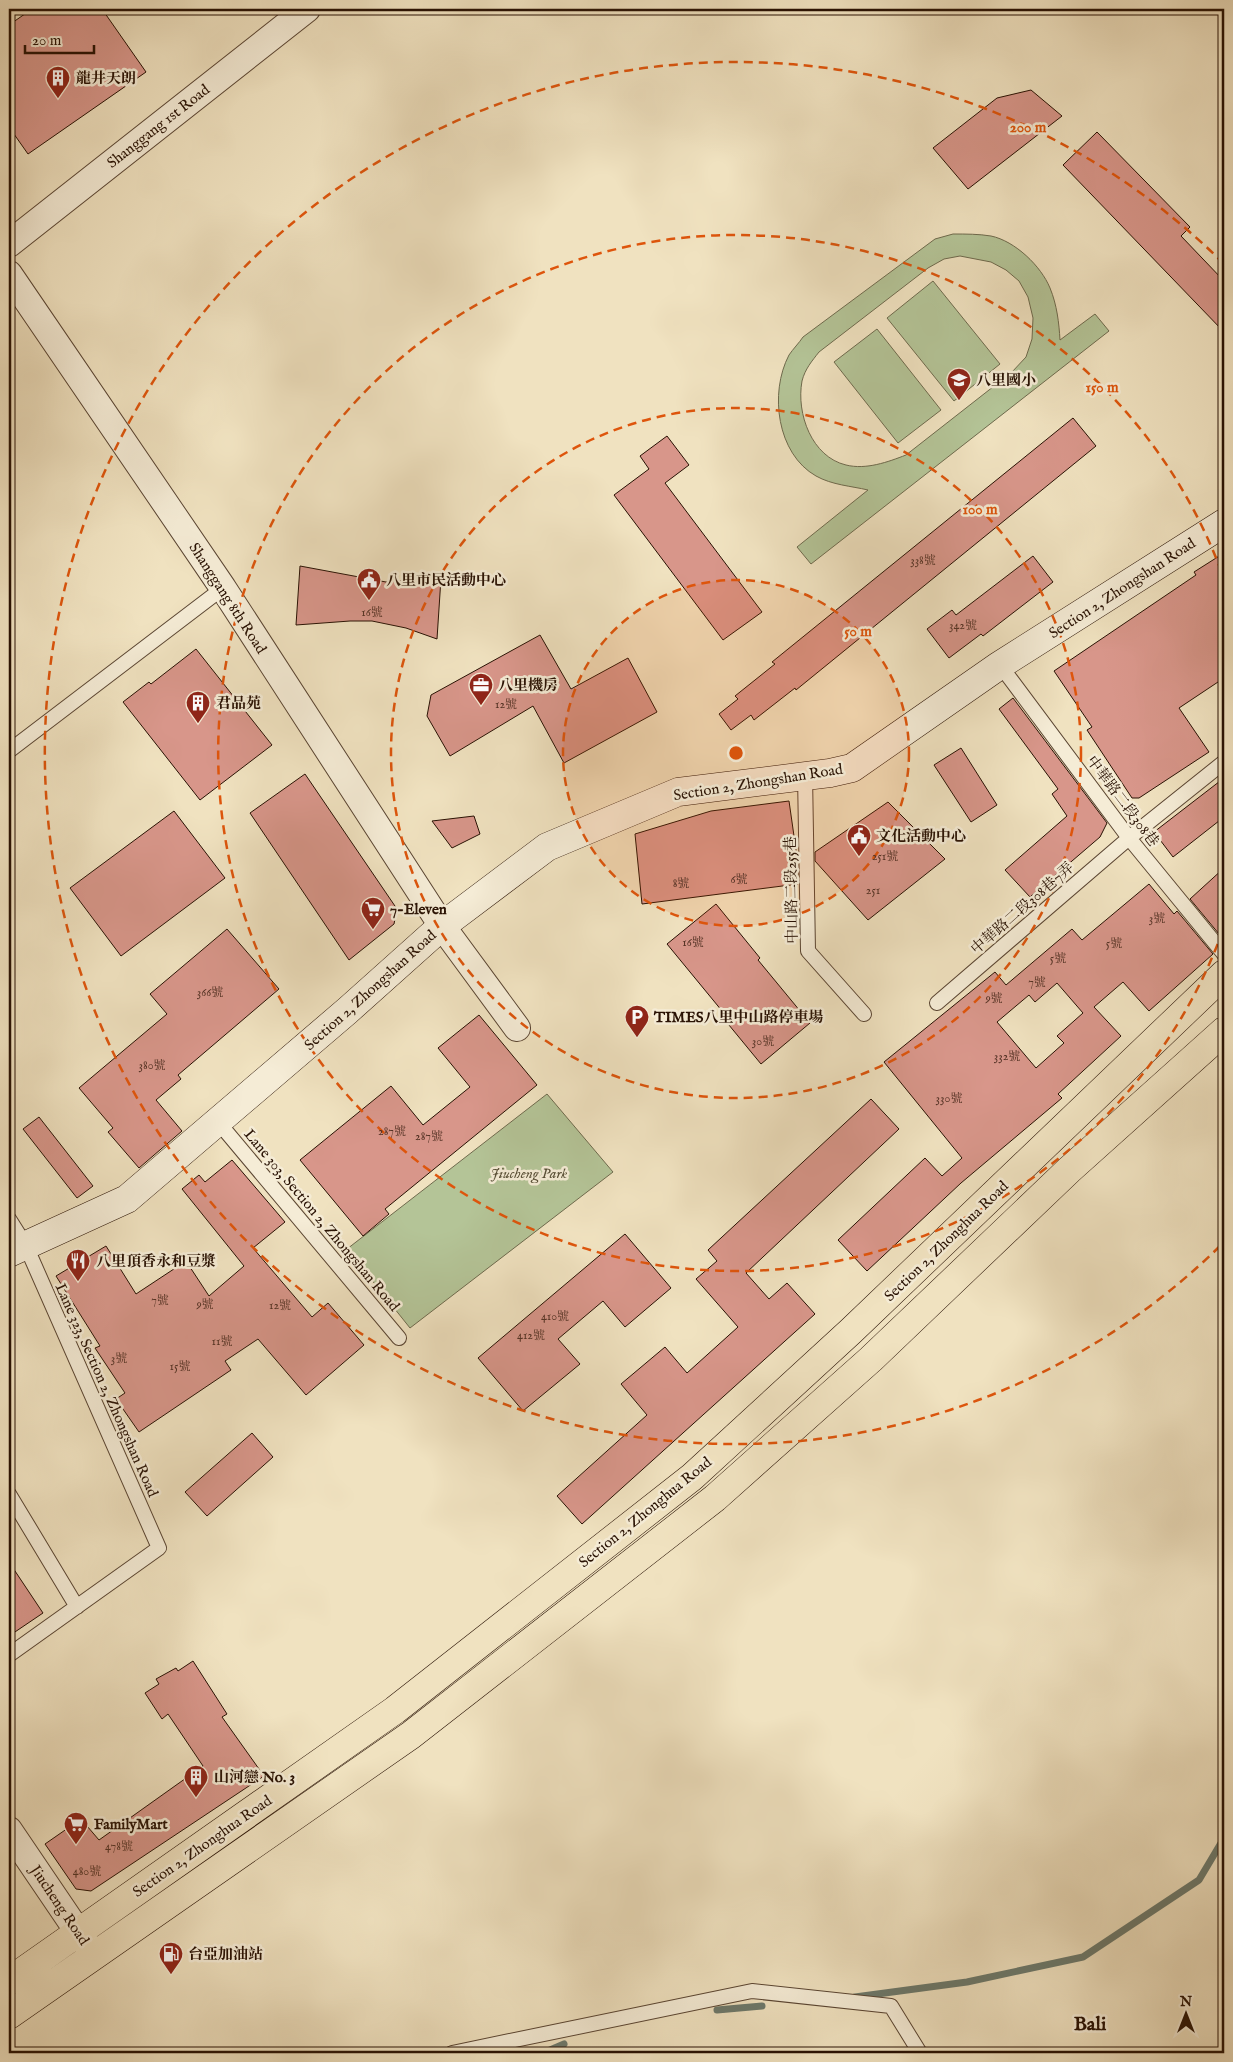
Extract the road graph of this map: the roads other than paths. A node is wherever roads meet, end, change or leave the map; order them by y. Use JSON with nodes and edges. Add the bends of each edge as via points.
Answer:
{"nodes":[{"id":1,"x":307,"y":9,"type":"edge"},
{"id":2,"x":9,"y":244,"type":"edge"},
{"id":3,"x":9,"y":274,"type":"edge"},
{"id":4,"x":1224,"y":523,"type":"edge"},
{"id":5,"x":223,"y":588,"type":"junction"},
{"id":6,"x":1000,"y":665,"type":"junction"},
{"id":7,"x":9,"y":751,"type":"edge"},
{"id":8,"x":1224,"y":762,"type":"edge"},
{"id":9,"x":804,"y":775,"type":"junction"},
{"id":10,"x":1129,"y":838,"type":"junction"},
{"id":11,"x":442,"y":926,"type":"junction"},
{"id":12,"x":1224,"y":954,"type":"edge"},
{"id":13,"x":1224,"y":974,"type":"edge"},
{"id":14,"x":937,"y":1003,"type":"dead end"},
{"id":15,"x":864,"y":1014,"type":"dead end"},
{"id":16,"x":517,"y":1028,"type":"dead end"},
{"id":17,"x":1224,"y":1031,"type":"edge"},
{"id":18,"x":219,"y":1123,"type":"junction"},
{"id":19,"x":9,"y":1219,"type":"edge"},
{"id":20,"x":17,"y":1249,"type":"edge"},
{"id":21,"x":400,"y":1338,"type":"dead end"},
{"id":22,"x":9,"y":1494,"type":"edge"},
{"id":23,"x":77,"y":1607,"type":"junction"},
{"id":24,"x":9,"y":1655,"type":"edge"},
{"id":25,"x":9,"y":1830,"type":"edge"},
{"id":26,"x":79,"y":1933,"type":"junction"},
{"id":27,"x":94,"y":1956,"type":"junction"},
{"id":28,"x":9,"y":1981,"type":"edge"},
{"id":29,"x":9,"y":2015,"type":"edge"},
{"id":30,"x":452,"y":2053,"type":"edge"},
{"id":31,"x":920,"y":2053,"type":"edge"}],
"edges":[{"from":1,"to":2,"type":"street","name":"Shanggang 1st Road"},
{"from":3,"to":5,"type":"street","name":"Shanggang 8th Road"},
{"from":4,"to":6,"type":"main road","name":"Section 2, Zhongshan Road"},
{"from":5,"to":7,"type":"lane"},
{"from":5,"to":11,"type":"street","name":"Shanggang 8th Road"},
{"from":6,"to":9,"type":"main road","name":"Section 2, Zhongshan Road","via":[[852,768]]},
{"from":6,"to":10,"type":"lane","name":"中華路二段308巷"},
{"from":8,"to":10,"type":"lane","name":"中華路二段308巷7弄"},
{"from":9,"to":11,"type":"main road","name":"Section 2, Zhongshan Road","via":[[669,795],[547,847]]},
{"from":9,"to":15,"type":"lane","name":"中山路二段255巷","via":[[808,951]]},
{"from":10,"to":12,"type":"lane","name":"中華路二段308巷"},
{"from":10,"to":14,"type":"lane","name":"中華路二段308巷7弄"},
{"from":11,"to":16,"type":"street","name":"Shanggang 8th Road"},
{"from":11,"to":18,"type":"main road","name":"Section 2, Zhongshan Road"},
{"from":13,"to":26,"type":"main road","name":"Section 2, Zhonghua Road","via":[[851,1331],[692,1477],[395,1710]]},
{"from":17,"to":27,"type":"main road","name":"Section 2, Zhonghua Road","via":[[1068,1170],[871,1359],[715,1498],[411,1735]]},
{"from":18,"to":20,"type":"main road","name":"Section 2, Zhongshan Road","via":[[127,1200]]},
{"from":18,"to":21,"type":"lane","name":"Lane 303, Section 2, Zhongshan Road"},
{"from":19,"to":20,"type":"lane","name":"Lane 323, Section 2, Zhongshan Road"},
{"from":20,"to":23,"type":"lane","name":"Lane 323, Section 2, Zhongshan Road","via":[[159,1548]]},
{"from":22,"to":23,"type":"lane"},
{"from":23,"to":24,"type":"lane"},
{"from":25,"to":26,"type":"street","name":"Jiucheng Road"},
{"from":26,"to":27,"type":"street","name":"Jiucheng Road"},
{"from":26,"to":28,"type":"main road","name":"Section 2, Zhonghua Road"},
{"from":27,"to":29,"type":"main road","name":"Section 2, Zhonghua Road"},
{"from":30,"to":31,"type":"lane","via":[[752,1991],[891,2006]]}]}
